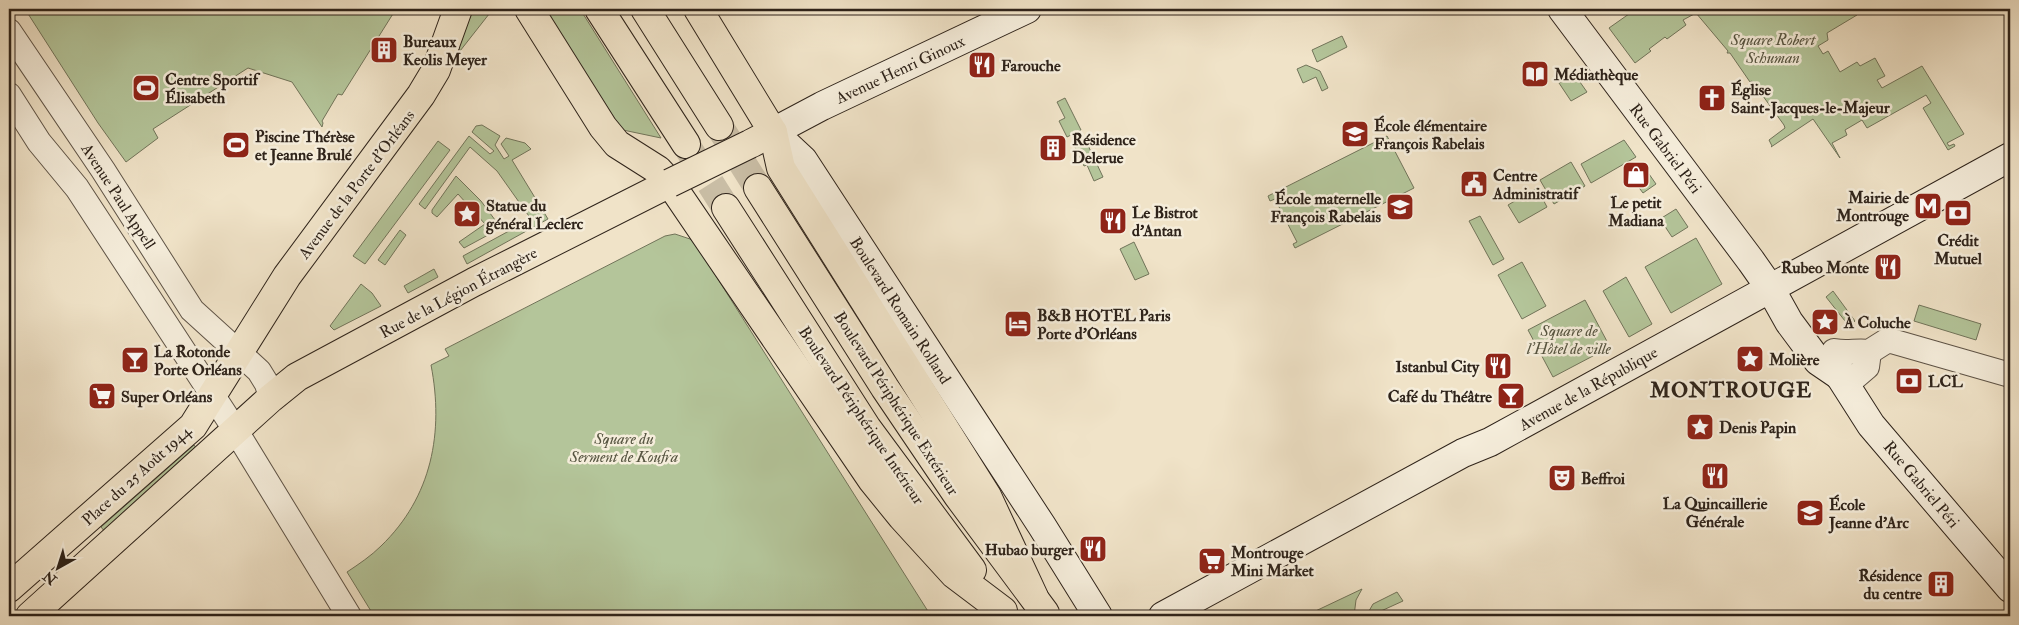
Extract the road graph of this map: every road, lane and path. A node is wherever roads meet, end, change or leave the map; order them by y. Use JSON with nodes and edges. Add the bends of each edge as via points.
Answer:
{"nodes":[{"id":1,"x":458,"y":9,"type":"edge"},
{"id":2,"x":529,"y":9,"type":"edge"},
{"id":3,"x":599,"y":9,"type":"edge"},
{"id":4,"x":645,"y":9,"type":"edge"},
{"id":5,"x":698,"y":9,"type":"edge"},
{"id":6,"x":1027,"y":9,"type":"edge"},
{"id":7,"x":1562,"y":9,"type":"edge"},
{"id":8,"x":9,"y":31,"type":"edge"},
{"id":9,"x":9,"y":96,"type":"edge"},
{"id":10,"x":719,"y":126,"type":"tunnel mouth"},
{"id":11,"x":762,"y":138,"type":"junction"},
{"id":12,"x":686,"y":144,"type":"tunnel mouth"},
{"id":13,"x":2010,"y":156,"type":"edge"},
{"id":14,"x":670,"y":182,"type":"junction"},
{"id":15,"x":758,"y":188,"type":"tunnel mouth"},
{"id":16,"x":726,"y":208,"type":"tunnel mouth"},
{"id":17,"x":1770,"y":288,"type":"junction"},
{"id":18,"x":240,"y":352,"type":"junction"},
{"id":19,"x":1870,"y":352,"type":"junction"},
{"id":20,"x":1840,"y":371,"type":"junction"},
{"id":21,"x":2010,"y":376,"type":"edge"},
{"id":22,"x":211,"y":396,"type":"junction"},
{"id":23,"x":271,"y":398,"type":"junction"},
{"id":24,"x":236,"y":431,"type":"junction"},
{"id":25,"x":9,"y":588,"type":"edge"},
{"id":26,"x":2010,"y":588,"type":"edge"},
{"id":27,"x":9,"y":610,"type":"edge"},
{"id":28,"x":1005,"y":614,"type":"edge"},
{"id":29,"x":12,"y":616,"type":"edge"},
{"id":30,"x":30,"y":616,"type":"edge"},
{"id":31,"x":349,"y":616,"type":"edge"},
{"id":32,"x":1098,"y":616,"type":"edge"},
{"id":33,"x":1163,"y":616,"type":"edge"}],
"edges":[{"from":1,"to":18,"type":"main road","name":"Avenue de la Porte d'Orléans","via":[[439,62],[421,95],[287,276]]},
{"from":2,"to":14,"type":"main road","via":[[603,127],[617,144],[658,170]]},
{"from":3,"to":12,"type":"main road"},
{"from":4,"to":10,"type":"main road"},
{"from":5,"to":11,"type":"main road","name":"Boulevard Romain Rolland"},
{"from":6,"to":11,"type":"main road","name":"Avenue Henri Ginoux","via":[[822,106]]},
{"from":7,"to":17,"type":"main road","name":"Rue Gabriel Péri"},
{"from":8,"to":18,"type":"street","name":"Avenue Paul Appell","via":[[192,310]]},
{"from":9,"to":22,"type":"street","name":"Avenue Paul Appell","via":[[77,188]]},
{"from":11,"to":14,"type":"main road","name":"Rue de la Légion Étrangère","bridge":true},
{"from":11,"to":15,"type":"main road","name":"Boulevard Périphérique Extérieur","via":[[987,496],[1039,605],[958,496],[885,388]]},
{"from":11,"to":32,"type":"main road","name":"Boulevard Romain Rolland","via":[[803,160]]},
{"from":13,"to":17,"type":"main road","name":"Avenue de la République"},
{"from":14,"to":23,"type":"main road","name":"Rue de la Légion Étrangère","via":[[316,367]]},
{"from":14,"to":28,"type":"main road","via":[[872,480],[954,574]]},
{"from":16,"to":28,"type":"main road","name":"Boulevard Périphérique Intérieur","via":[[867,428]]},
{"from":17,"to":20,"type":"main road","name":"Rue Gabriel Péri","via":[[1805,311]]},
{"from":17,"to":33,"type":"main road","name":"Avenue de la République"},
{"from":18,"to":22,"type":"main road","name":"Avenue de la Porte d'Orléans"},
{"from":18,"to":23,"type":"street","name":"Avenue Paul Appell","via":[[259,370]]},
{"from":19,"to":20,"type":"street","via":[[1866,367]]},
{"from":19,"to":20,"type":"street","via":[[1860,350],[1847,354]]},
{"from":19,"to":21,"type":"street","via":[[1888,340]]},
{"from":20,"to":26,"type":"main road","name":"Rue Gabriel Péri","via":[[1872,425]]},
{"from":22,"to":24,"type":"street","name":"Avenue Paul Appell"},
{"from":22,"to":25,"type":"main road","name":"Place du 25 Août 1944","via":[[193,426]]},
{"from":23,"to":24,"type":"main road","name":"Rue de la Légion Étrangère"},
{"from":24,"to":30,"type":"main road","name":"Place du 25 Août 1944"},
{"from":24,"to":31,"type":"street","name":"Avenue Paul Appell"},
{"from":27,"to":29,"type":"main road"}]}
